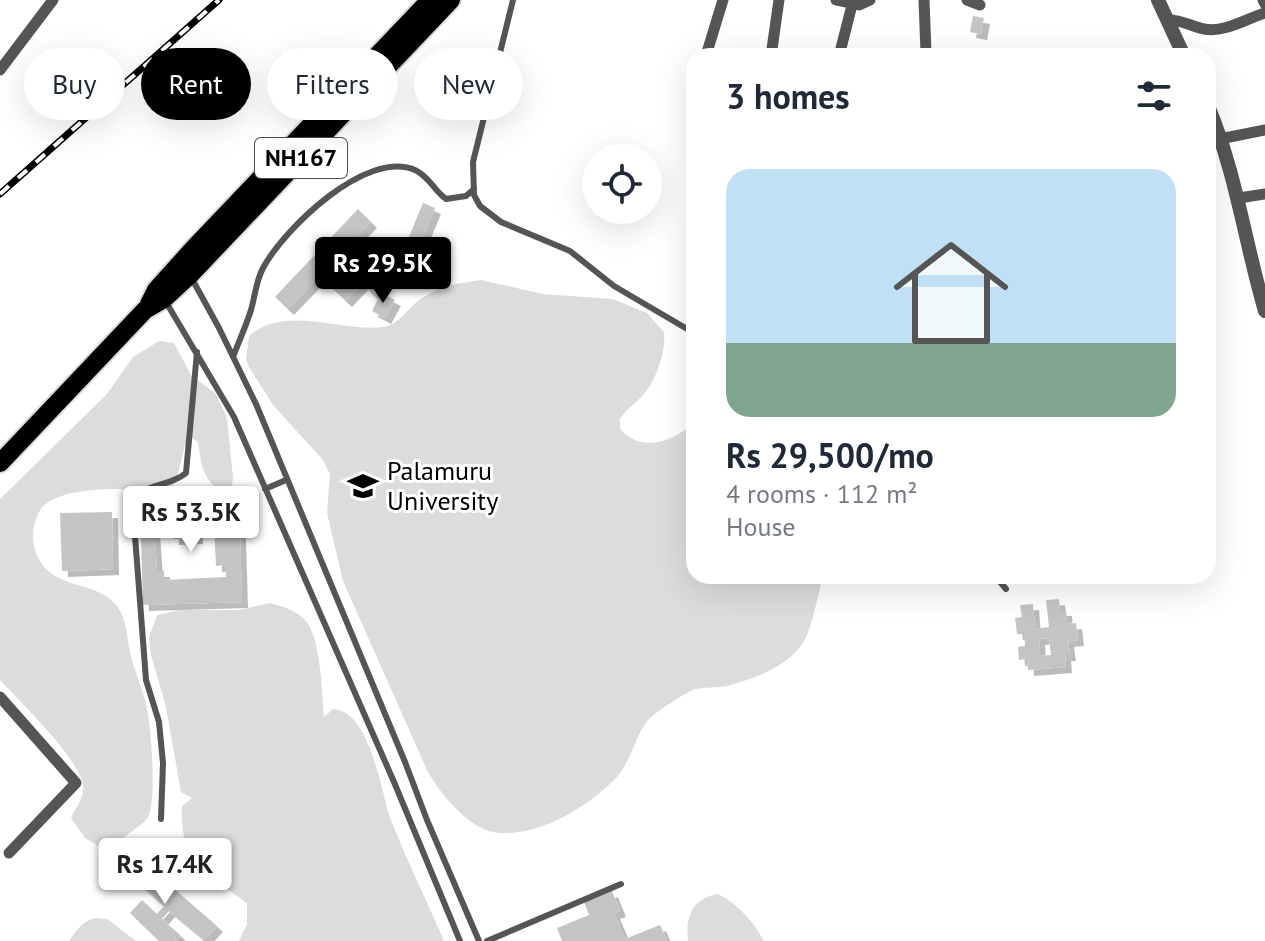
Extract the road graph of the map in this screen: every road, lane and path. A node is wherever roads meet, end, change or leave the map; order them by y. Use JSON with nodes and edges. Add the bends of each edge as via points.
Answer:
{"nodes":[{"id":1,"x":53,"y":0,"type":"edge"},
{"id":2,"x":430,"y":0,"type":"edge"},
{"id":3,"x":451,"y":0,"type":"edge"},
{"id":4,"x":513,"y":0,"type":"edge"},
{"id":5,"x":723,"y":0,"type":"edge"},
{"id":6,"x":779,"y":0,"type":"edge"},
{"id":7,"x":836,"y":0,"type":"edge"},
{"id":8,"x":870,"y":0,"type":"edge"},
{"id":9,"x":924,"y":0,"type":"edge"},
{"id":10,"x":967,"y":0,"type":"edge"},
{"id":11,"x":1158,"y":0,"type":"edge"},
{"id":12,"x":852,"y":5,"type":"junction"},
{"id":13,"x":980,"y":5,"type":"dead end"},
{"id":14,"x":1265,"y":13,"type":"edge"},
{"id":15,"x":1166,"y":20,"type":"junction"},
{"id":16,"x":708,"y":48,"type":"edge"},
{"id":17,"x":772,"y":48,"type":"edge"},
{"id":18,"x":841,"y":48,"type":"edge"},
{"id":19,"x":926,"y":48,"type":"edge"},
{"id":20,"x":1180,"y":48,"type":"edge"},
{"id":21,"x":0,"y":70,"type":"edge"},
{"id":22,"x":1216,"y":128,"type":"edge"},
{"id":23,"x":1265,"y":130,"type":"edge"},
{"id":24,"x":1220,"y":139,"type":"junction"},
{"id":25,"x":474,"y":189,"type":"junction"},
{"id":26,"x":1265,"y":194,"type":"edge"},
{"id":27,"x":1239,"y":198,"type":"junction"},
{"id":28,"x":1258,"y":263,"type":"edge"},
{"id":29,"x":184,"y":270,"type":"junction"},
{"id":30,"x":160,"y":294,"type":"junction"},
{"id":31,"x":1265,"y":311,"type":"edge"},
{"id":32,"x":686,"y":328,"type":"edge"},
{"id":33,"x":197,"y":352,"type":"junction"},
{"id":34,"x":233,"y":357,"type":"junction"},
{"id":35,"x":0,"y":463,"type":"edge"},
{"id":36,"x":286,"y":480,"type":"junction"},
{"id":37,"x":265,"y":489,"type":"junction"},
{"id":38,"x":1002,"y":584,"type":"edge"},
{"id":39,"x":1006,"y":589,"type":"dead end"},
{"id":40,"x":0,"y":697,"type":"edge"},
{"id":41,"x":161,"y":819,"type":"dead end"},
{"id":42,"x":9,"y":853,"type":"dead end"},
{"id":43,"x":621,"y":884,"type":"dead end"},
{"id":44,"x":460,"y":941,"type":"edge"},
{"id":45,"x":479,"y":941,"type":"edge"},
{"id":46,"x":487,"y":941,"type":"edge"}],
"edges":[{"from":1,"to":21,"type":"street"},
{"from":2,"to":29,"type":"highway","number":"NH167"},
{"from":3,"to":29,"type":"highway","number":"NH167"},
{"from":4,"to":25,"type":"lane","via":[[473,162]]},
{"from":5,"to":16,"type":"street"},
{"from":6,"to":17,"type":"street"},
{"from":7,"to":12,"type":"street"},
{"from":8,"to":12,"type":"street"},
{"from":9,"to":19,"type":"street"},
{"from":10,"to":13,"type":"street"},
{"from":11,"to":15,"type":"street"},
{"from":12,"to":18,"type":"street"},
{"from":14,"to":15,"type":"street","via":[[1221,29]]},
{"from":15,"to":20,"type":"street"},
{"from":22,"to":24,"type":"street"},
{"from":23,"to":24,"type":"street"},
{"from":24,"to":27,"type":"street"},
{"from":25,"to":32,"type":"lane","via":[[480,206],[501,222],[570,251],[614,286]]},
{"from":25,"to":34,"type":"lane","via":[[446,199],[412,168],[363,174],[344,184],[272,254],[260,274]]},
{"from":26,"to":27,"type":"street"},
{"from":27,"to":28,"type":"street"},
{"from":28,"to":31,"type":"street"},
{"from":29,"to":30,"type":"highway","number":"NH167"},
{"from":29,"to":34,"type":"lane"},
{"from":30,"to":33,"type":"lane"},
{"from":30,"to":35,"type":"highway","number":"NH167"},
{"from":33,"to":37,"type":"lane","via":[[234,417]]},
{"from":33,"to":41,"type":"lane","via":[[186,473],[140,491],[133,510],[146,680],[159,722],[163,763]]},
{"from":34,"to":36,"type":"lane"},
{"from":36,"to":37,"type":"lane"},
{"from":36,"to":45,"type":"lane"},
{"from":37,"to":44,"type":"lane"},
{"from":38,"to":39,"type":"lane"},
{"from":40,"to":42,"type":"street","via":[[76,783]]},
{"from":43,"to":46,"type":"lane"}]}
